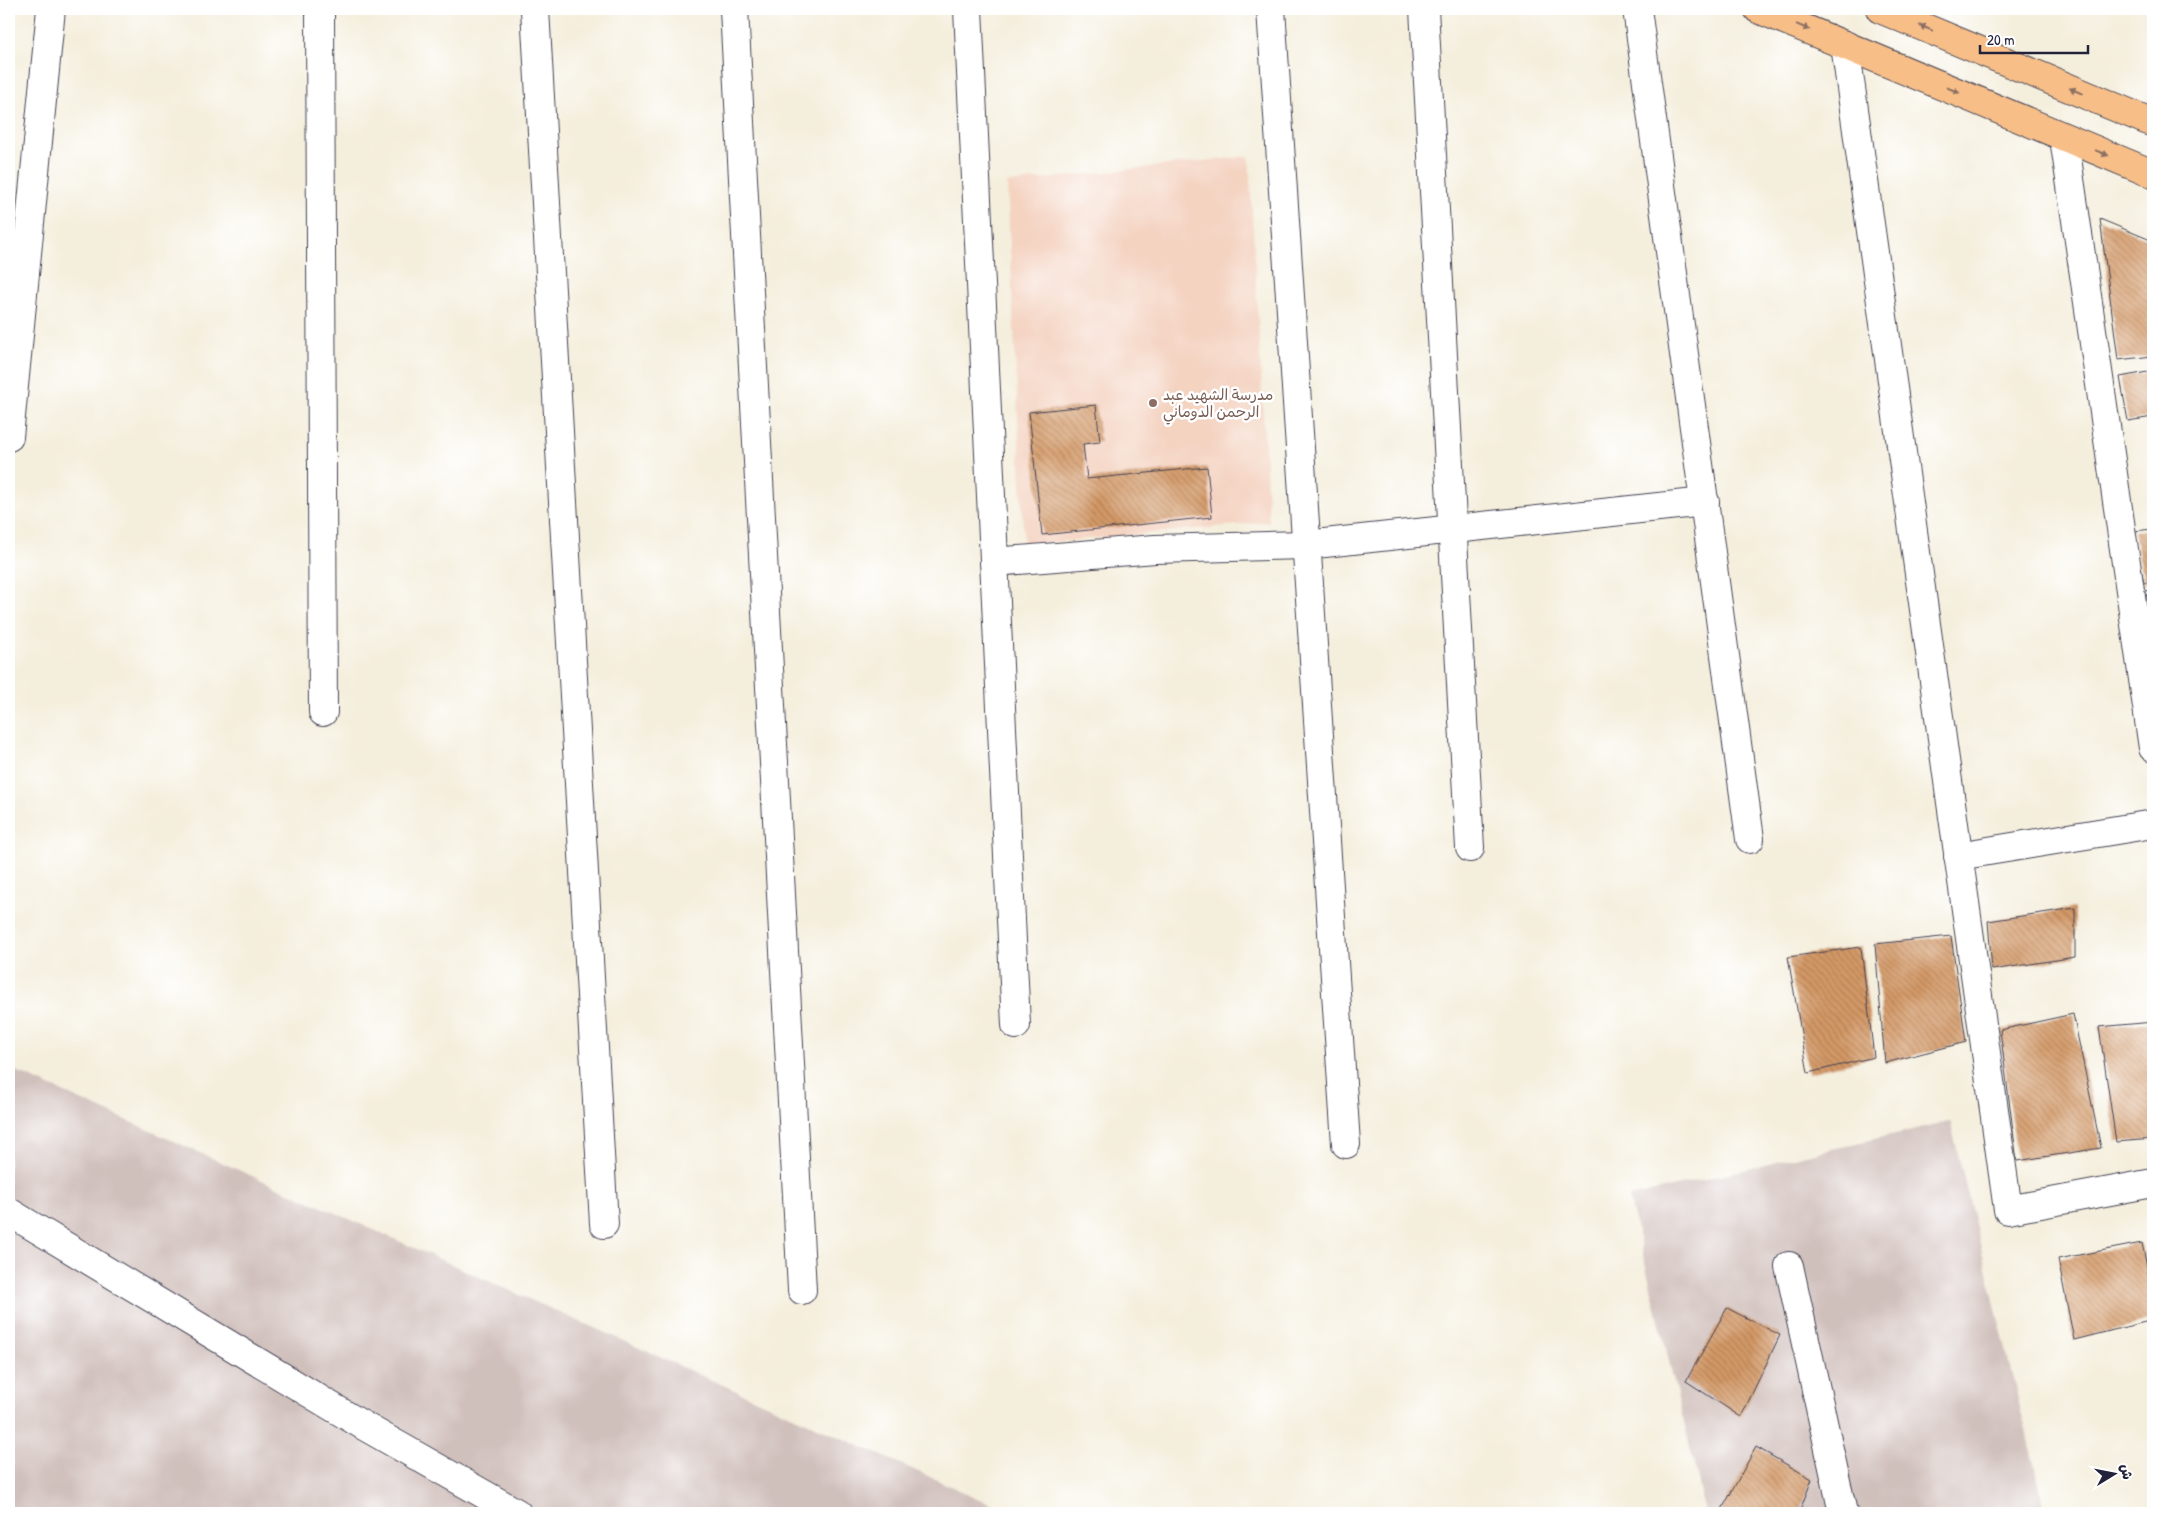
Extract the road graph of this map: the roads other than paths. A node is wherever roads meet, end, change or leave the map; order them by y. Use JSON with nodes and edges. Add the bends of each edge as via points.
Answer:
{"nodes":[{"id":1,"x":50,"y":9,"type":"edge"},
{"id":2,"x":320,"y":9,"type":"edge"},
{"id":3,"x":535,"y":9,"type":"edge"},
{"id":4,"x":734,"y":9,"type":"edge"},
{"id":5,"x":968,"y":9,"type":"edge"},
{"id":6,"x":1271,"y":9,"type":"edge"},
{"id":7,"x":1424,"y":9,"type":"edge"},
{"id":8,"x":1637,"y":9,"type":"edge"},
{"id":9,"x":1758,"y":9,"type":"edge"},
{"id":10,"x":1880,"y":9,"type":"edge"},
{"id":11,"x":1845,"y":45,"type":"junction"},
{"id":12,"x":2153,"y":123,"type":"edge"},
{"id":13,"x":2064,"y":138,"type":"junction"},
{"id":14,"x":2153,"y":174,"type":"edge"},
{"id":15,"x":9,"y":437,"type":"edge"},
{"id":16,"x":1705,"y":502,"type":"junction"},
{"id":17,"x":1453,"y":530,"type":"junction"},
{"id":18,"x":1306,"y":545,"type":"junction"},
{"id":19,"x":994,"y":562,"type":"junction"},
{"id":20,"x":323,"y":712,"type":"dead end"},
{"id":21,"x":2153,"y":748,"type":"edge"},
{"id":22,"x":2153,"y":824,"type":"edge"},
{"id":23,"x":1750,"y":839,"type":"dead end"},
{"id":24,"x":1470,"y":848,"type":"dead end"},
{"id":25,"x":1958,"y":856,"type":"junction"},
{"id":26,"x":1016,"y":1025,"type":"dead end"},
{"id":27,"x":1346,"y":1144,"type":"dead end"},
{"id":28,"x":2153,"y":1183,"type":"edge"},
{"id":29,"x":9,"y":1212,"type":"edge"},
{"id":30,"x":604,"y":1224,"type":"dead end"},
{"id":31,"x":1790,"y":1266,"type":"dead end"},
{"id":32,"x":802,"y":1290,"type":"dead end"},
{"id":33,"x":516,"y":1513,"type":"edge"},
{"id":34,"x":1842,"y":1513,"type":"edge"}],
"edges":[{"from":1,"to":15,"type":"street"},
{"from":2,"to":20,"type":"street"},
{"from":3,"to":30,"type":"street"},
{"from":4,"to":32,"type":"street"},
{"from":5,"to":19,"type":"street"},
{"from":6,"to":18,"type":"street"},
{"from":7,"to":17,"type":"street"},
{"from":8,"to":16,"type":"street"},
{"from":9,"to":11,"type":"main road","one_way":true},
{"from":12,"to":10,"type":"main road","one_way":true},
{"from":11,"to":13,"type":"main road","one_way":true},
{"from":11,"to":25,"type":"street"},
{"from":13,"to":14,"type":"main road","one_way":true},
{"from":13,"to":21,"type":"street"},
{"from":16,"to":17,"type":"street"},
{"from":16,"to":23,"type":"street"},
{"from":17,"to":18,"type":"street"},
{"from":17,"to":24,"type":"street"},
{"from":18,"to":19,"type":"street","via":[[1155,549]]},
{"from":18,"to":27,"type":"street"},
{"from":19,"to":26,"type":"street"},
{"from":22,"to":25,"type":"street"},
{"from":25,"to":28,"type":"street","via":[[2008,1210]]},
{"from":29,"to":33,"type":"street","via":[[364,1426]]},
{"from":31,"to":34,"type":"street"}]}
